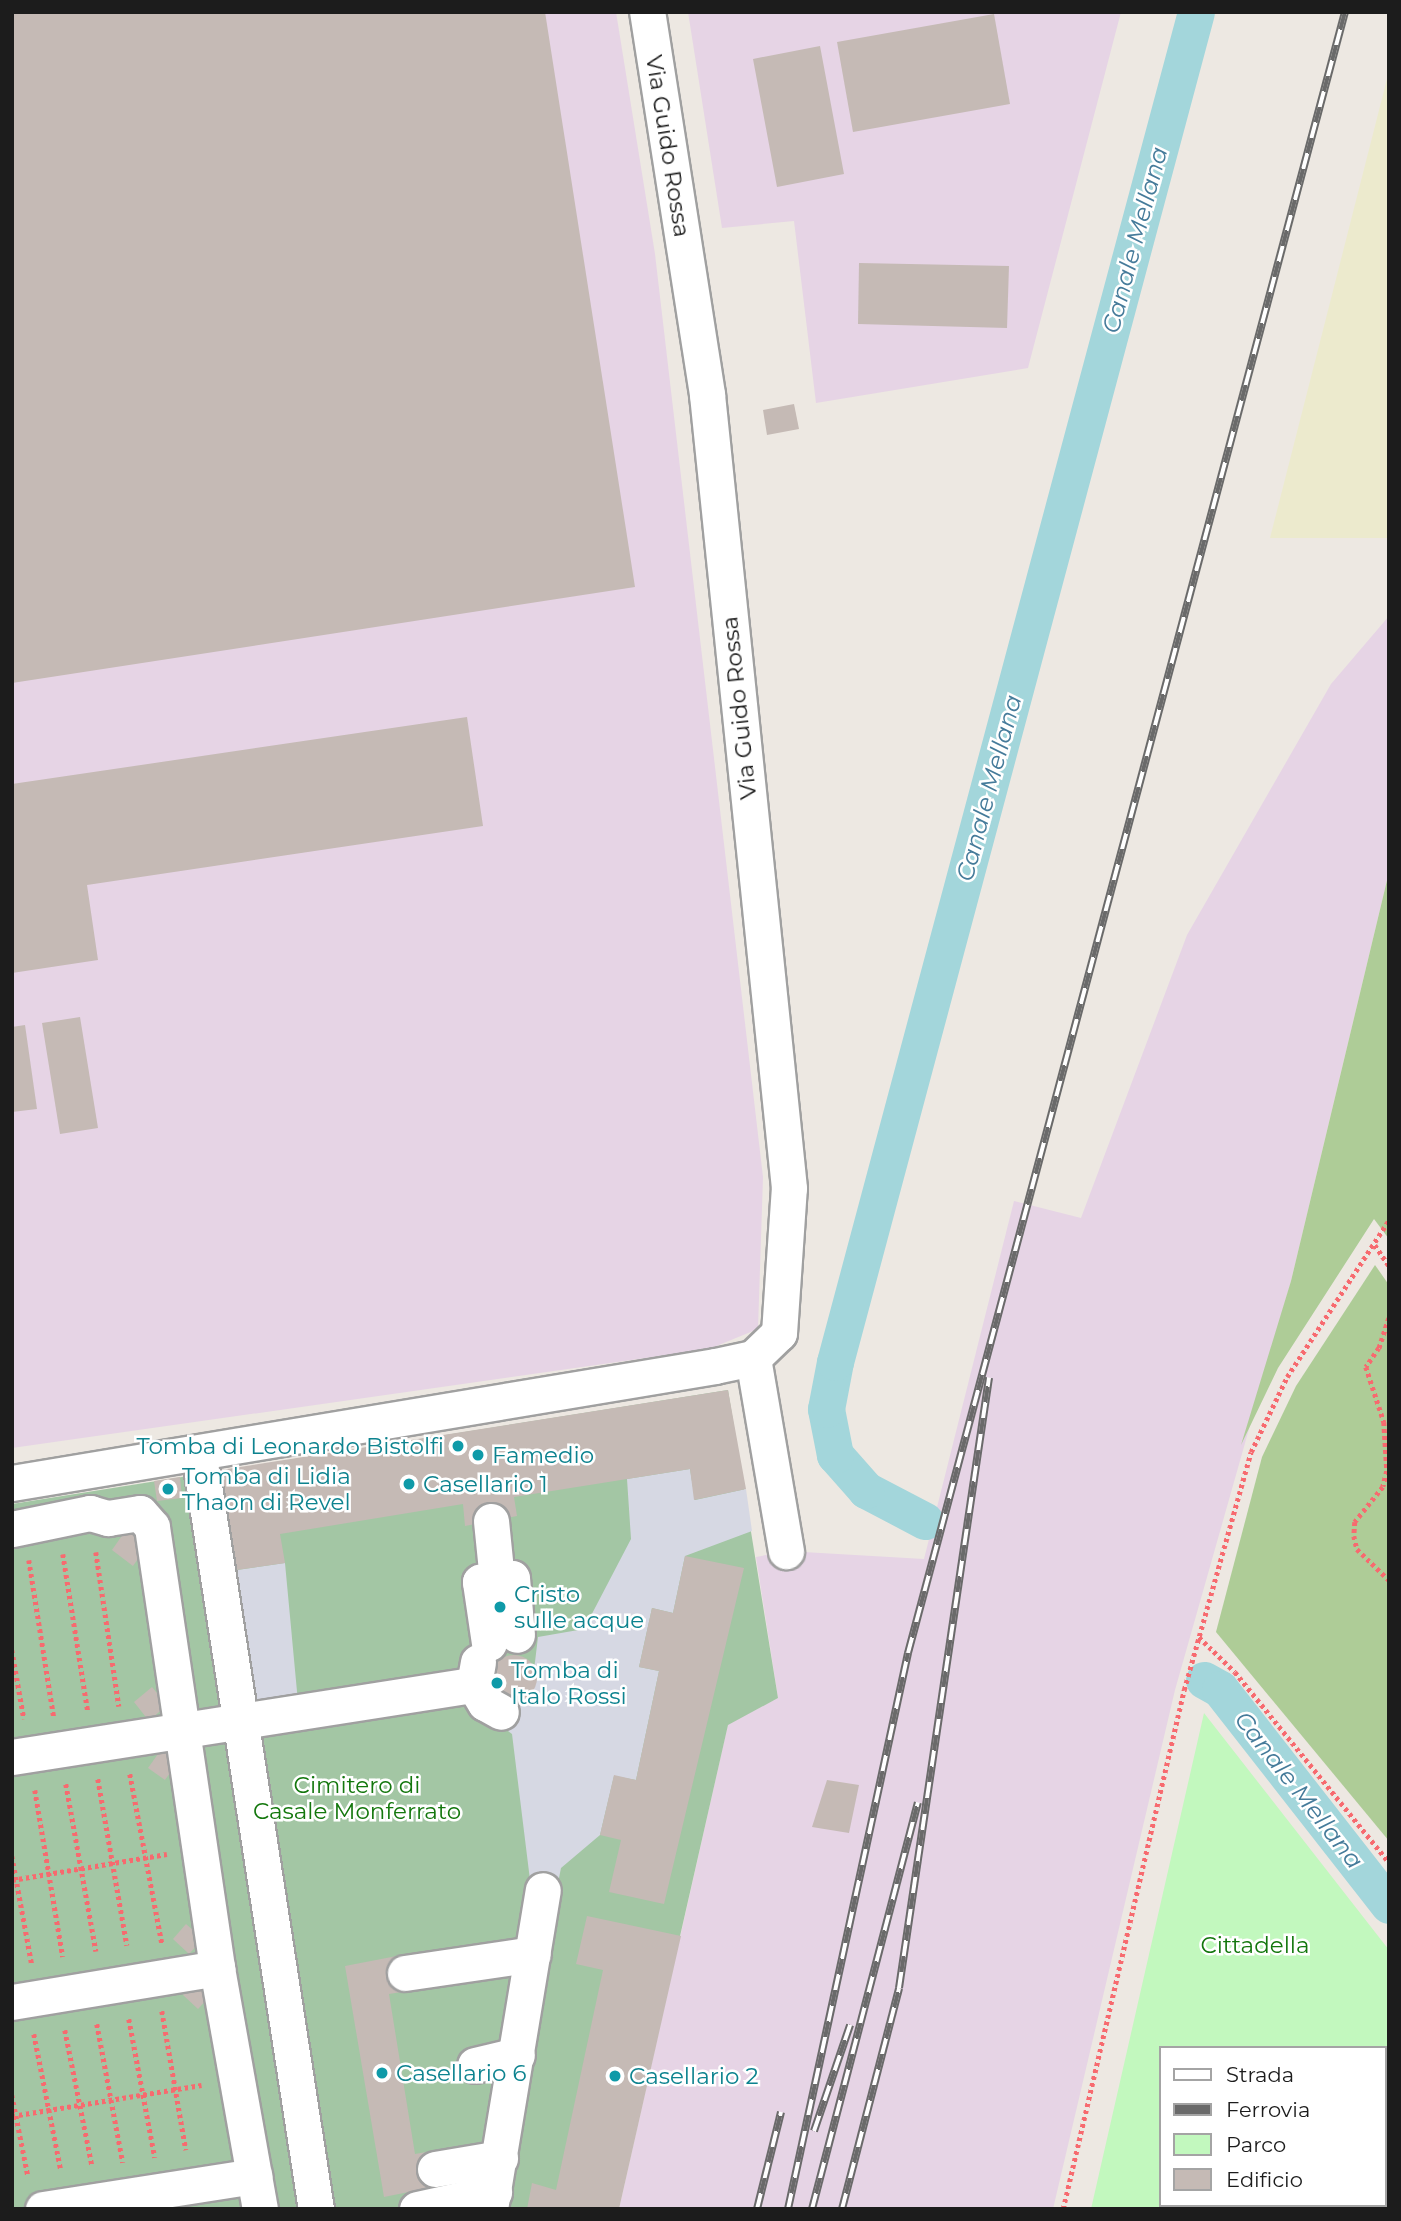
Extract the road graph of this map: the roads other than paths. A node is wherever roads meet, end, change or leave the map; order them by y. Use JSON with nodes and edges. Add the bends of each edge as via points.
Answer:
{"nodes":[{"id":1,"x":647,"y":12,"type":"edge"},
{"id":2,"x":753,"y":1358,"type":"junction"},
{"id":3,"x":202,"y":1473,"type":"dead end"},
{"id":4,"x":12,"y":1483,"type":"edge"},
{"id":5,"x":491,"y":1521,"type":"dead end"},
{"id":6,"x":18,"y":1528,"type":"edge"},
{"id":7,"x":786,"y":1550,"type":"dead end"},
{"id":8,"x":474,"y":1685,"type":"junction"},
{"id":9,"x":501,"y":1712,"type":"dead end"},
{"id":10,"x":239,"y":1723,"type":"junction"},
{"id":11,"x":182,"y":1730,"type":"junction"},
{"id":12,"x":63,"y":1749,"type":"edge"},
{"id":13,"x":543,"y":1890,"type":"dead end"},
{"id":14,"x":533,"y":1954,"type":"junction"},
{"id":15,"x":218,"y":1968,"type":"junction"},
{"id":16,"x":405,"y":1973,"type":"dead end"},
{"id":17,"x":89,"y":1989,"type":"edge"},
{"id":18,"x":517,"y":2055,"type":"junction"},
{"id":19,"x":475,"y":2065,"type":"dead end"},
{"id":20,"x":435,"y":2169,"type":"dead end"},
{"id":21,"x":495,"y":2186,"type":"edge"},
{"id":22,"x":257,"y":2192,"type":"edge"},
{"id":23,"x":103,"y":2195,"type":"edge"},
{"id":24,"x":316,"y":2209,"type":"edge"},
{"id":25,"x":416,"y":2209,"type":"edge"}],
"edges":[{"from":1,"to":2,"type":"street","name":"Via Guido Rossa","via":[[707,394],[789,1188],[779,1333]]},
{"from":2,"to":4,"type":"street"},
{"from":2,"to":7,"type":"street"},
{"from":3,"to":10,"type":"street"},
{"from":5,"to":8,"type":"street","via":[[497,1580],[480,1581],[514,1642],[480,1654]]},
{"from":6,"to":11,"type":"street","via":[[74,1517],[140,1513],[152,1527]]},
{"from":8,"to":9,"type":"street","via":[[485,1703]]},
{"from":8,"to":10,"type":"street"},
{"from":10,"to":11,"type":"street"},
{"from":10,"to":24,"type":"street"},
{"from":11,"to":12,"type":"street"},
{"from":11,"to":15,"type":"street"},
{"from":13,"to":14,"type":"street"},
{"from":14,"to":16,"type":"street"},
{"from":14,"to":18,"type":"street"},
{"from":15,"to":17,"type":"street"},
{"from":15,"to":22,"type":"street"},
{"from":18,"to":19,"type":"street"},
{"from":18,"to":21,"type":"street"},
{"from":20,"to":21,"type":"street"},
{"from":21,"to":25,"type":"street"},
{"from":22,"to":23,"type":"street"}]}
